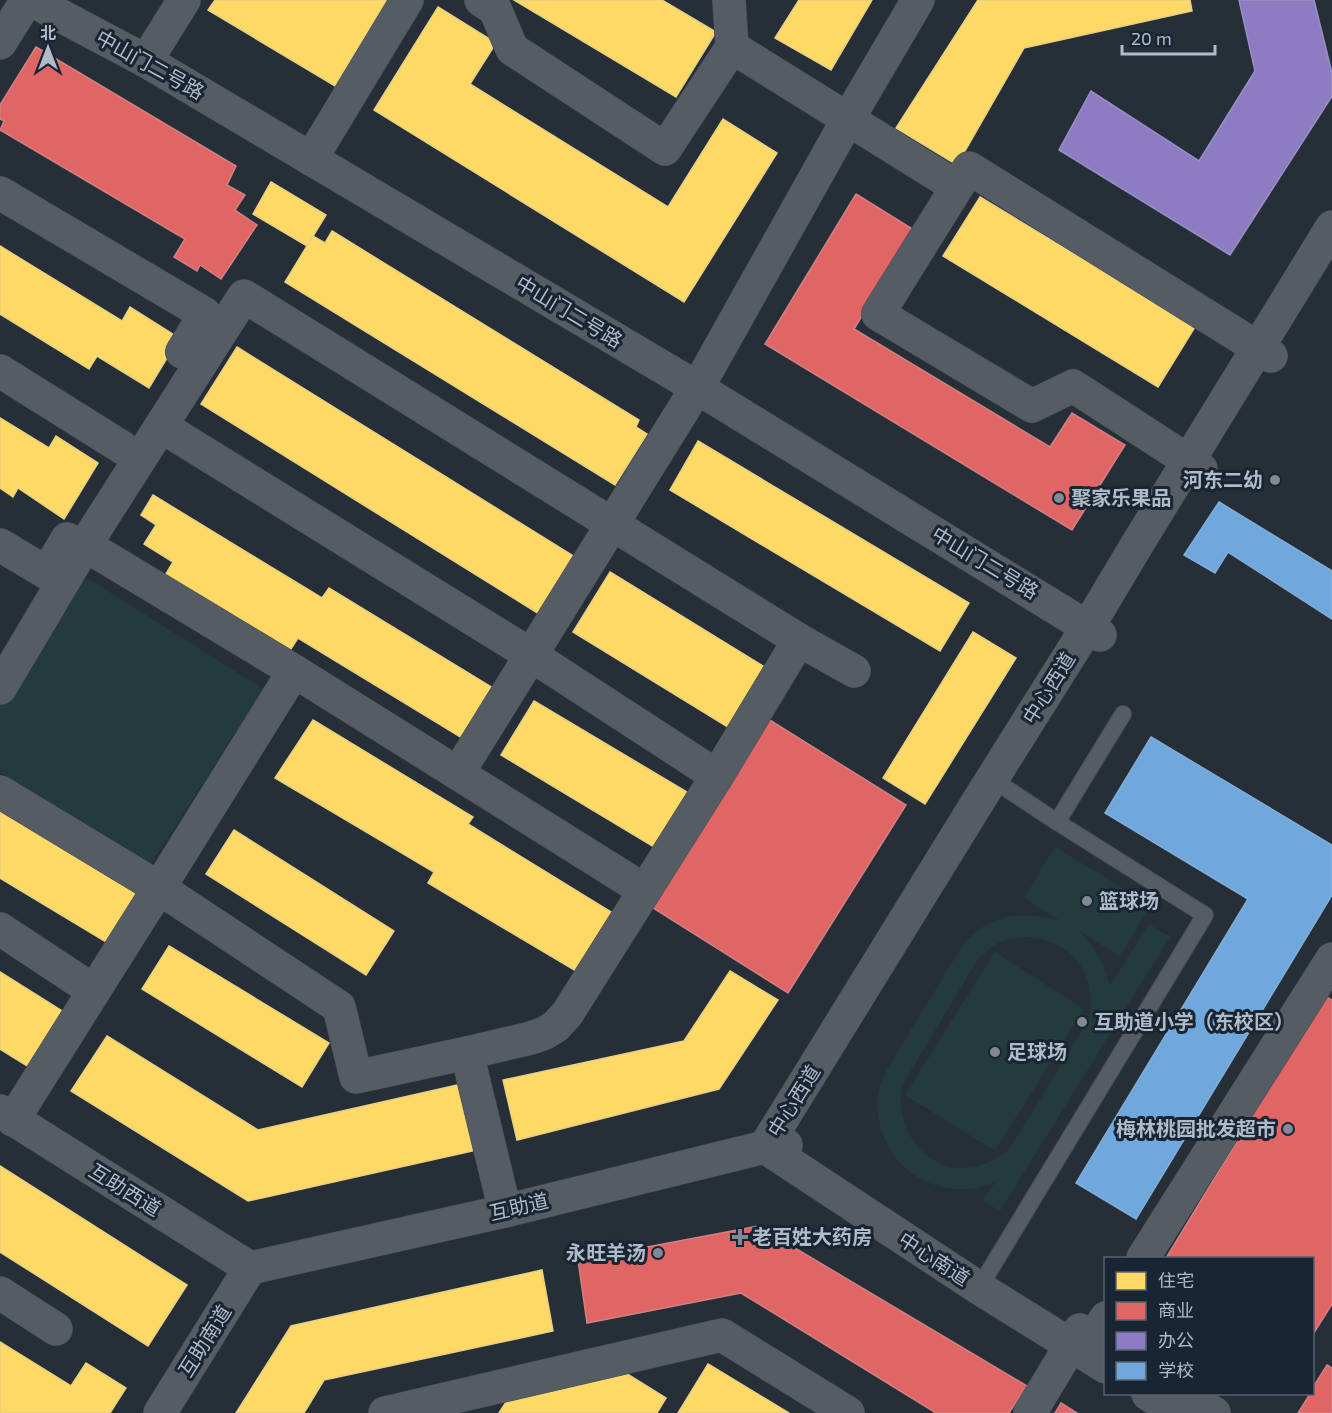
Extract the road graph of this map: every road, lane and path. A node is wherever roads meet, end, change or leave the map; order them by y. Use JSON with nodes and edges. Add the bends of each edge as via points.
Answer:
{"nodes":[{"id":1,"x":29,"y":0,"type":"edge"},
{"id":2,"x":60,"y":0,"type":"edge"},
{"id":3,"x":184,"y":0,"type":"edge"},
{"id":4,"x":407,"y":0,"type":"edge"},
{"id":5,"x":481,"y":0,"type":"edge"},
{"id":6,"x":729,"y":0,"type":"edge"},
{"id":7,"x":918,"y":0,"type":"edge"},
{"id":8,"x":0,"y":43,"type":"edge"},
{"id":9,"x":732,"y":47,"type":"junction"},
{"id":10,"x":150,"y":55,"type":"junction"},
{"id":11,"x":848,"y":119,"type":"junction"},
{"id":12,"x":315,"y":153,"type":"junction"},
{"id":13,"x":957,"y":187,"type":"junction"},
{"id":14,"x":0,"y":193,"type":"edge"},
{"id":15,"x":1332,"y":227,"type":"edge"},
{"id":16,"x":1332,"y":257,"type":"edge"},
{"id":17,"x":1264,"y":352,"type":"junction"},
{"id":18,"x":0,"y":371,"type":"edge"},
{"id":19,"x":700,"y":382,"type":"junction"},
{"id":20,"x":161,"y":426,"type":"junction"},
{"id":21,"x":123,"y":448,"type":"junction"},
{"id":22,"x":1195,"y":465,"type":"junction"},
{"id":23,"x":613,"y":525,"type":"junction"},
{"id":24,"x":0,"y":545,"type":"edge"},
{"id":25,"x":85,"y":545,"type":"junction"},
{"id":26,"x":1098,"y":625,"type":"junction"},
{"id":27,"x":799,"y":640,"type":"junction"},
{"id":28,"x":531,"y":655,"type":"junction"},
{"id":29,"x":294,"y":671,"type":"junction"},
{"id":30,"x":854,"y":671,"type":"dead end"},
{"id":31,"x":0,"y":688,"type":"edge"},
{"id":32,"x":1123,"y":714,"type":"dead end"},
{"id":33,"x":458,"y":773,"type":"junction"},
{"id":34,"x":717,"y":776,"type":"junction"},
{"id":35,"x":999,"y":784,"type":"junction"},
{"id":36,"x":0,"y":792,"type":"edge"},
{"id":37,"x":1057,"y":822,"type":"junction"},
{"id":38,"x":159,"y":888,"type":"junction"},
{"id":39,"x":644,"y":890,"type":"junction"},
{"id":40,"x":0,"y":930,"type":"edge"},
{"id":41,"x":1332,"y":958,"type":"edge"},
{"id":42,"x":94,"y":991,"type":"junction"},
{"id":43,"x":466,"y":1053,"type":"junction"},
{"id":44,"x":7,"y":1115,"type":"edge"},
{"id":45,"x":777,"y":1146,"type":"junction"},
{"id":46,"x":505,"y":1211,"type":"junction"},
{"id":47,"x":1144,"y":1257,"type":"edge"},
{"id":48,"x":250,"y":1268,"type":"junction"},
{"id":49,"x":984,"y":1281,"type":"junction"},
{"id":50,"x":0,"y":1293,"type":"edge"},
{"id":51,"x":56,"y":1329,"type":"dead end"},
{"id":52,"x":1092,"y":1343,"type":"edge"},
{"id":53,"x":1150,"y":1395,"type":"edge"},
{"id":54,"x":1184,"y":1395,"type":"edge"},
{"id":55,"x":160,"y":1413,"type":"edge"},
{"id":56,"x":385,"y":1413,"type":"edge"},
{"id":57,"x":848,"y":1413,"type":"edge"},
{"id":58,"x":1030,"y":1413,"type":"edge"},
{"id":59,"x":1179,"y":1413,"type":"edge"},
{"id":60,"x":1214,"y":1413,"type":"edge"}],
"edges":[{"from":1,"to":8,"type":"street"},
{"from":1,"to":10,"type":"street","name":"中山门二号路"},
{"from":2,"to":10,"type":"street","name":"中山门二号路"},
{"from":3,"to":10,"type":"street"},
{"from":4,"to":12,"type":"street"},
{"from":5,"to":9,"type":"street","via":[[495,9],[512,50],[665,148]]},
{"from":6,"to":9,"type":"street"},
{"from":7,"to":11,"type":"street"},
{"from":9,"to":11,"type":"street"},
{"from":10,"to":12,"type":"street","name":"中山门二号路"},
{"from":11,"to":13,"type":"street"},
{"from":11,"to":19,"type":"street"},
{"from":12,"to":19,"type":"street","name":"中山门二号路","via":[[457,226]]},
{"from":13,"to":17,"type":"street","via":[[969,168]]},
{"from":13,"to":22,"type":"street","via":[[878,314],[1032,405],[1073,386]]},
{"from":14,"to":21,"type":"street","via":[[205,314]]},
{"from":15,"to":17,"type":"street","name":"中心西道"},
{"from":16,"to":17,"type":"street","name":"中心西道"},
{"from":17,"to":22,"type":"street","name":"中心西道"},
{"from":18,"to":21,"type":"street"},
{"from":19,"to":23,"type":"street"},
{"from":19,"to":26,"type":"street","name":"中山门二号路"},
{"from":20,"to":23,"type":"street","via":[[244,296]]},
{"from":20,"to":25,"type":"street"},
{"from":20,"to":28,"type":"street"},
{"from":21,"to":24,"type":"street","via":[[47,573]]},
{"from":22,"to":26,"type":"street","name":"中心西道"},
{"from":23,"to":27,"type":"street"},
{"from":23,"to":28,"type":"street"},
{"from":25,"to":29,"type":"street"},
{"from":25,"to":31,"type":"street"},
{"from":26,"to":35,"type":"street","name":"中心西道"},
{"from":27,"to":30,"type":"street"},
{"from":27,"to":34,"type":"street"},
{"from":28,"to":33,"type":"street"},
{"from":28,"to":34,"type":"street"},
{"from":29,"to":33,"type":"street"},
{"from":29,"to":38,"type":"street"},
{"from":32,"to":37,"type":"lane"},
{"from":33,"to":39,"type":"street"},
{"from":34,"to":39,"type":"street"},
{"from":35,"to":37,"type":"lane"},
{"from":35,"to":45,"type":"street","name":"中心西道"},
{"from":36,"to":38,"type":"street"},
{"from":37,"to":49,"type":"lane","via":[[1205,915]]},
{"from":38,"to":42,"type":"street"},
{"from":38,"to":43,"type":"street","via":[[339,1007],[356,1077]]},
{"from":39,"to":43,"type":"street","via":[[556,1026],[545,1034]]},
{"from":40,"to":42,"type":"street"},
{"from":41,"to":47,"type":"street"},
{"from":42,"to":44,"type":"street"},
{"from":43,"to":46,"type":"street"},
{"from":44,"to":48,"type":"street","name":"互助西道"},
{"from":45,"to":46,"type":"street","name":"互助道"},
{"from":45,"to":49,"type":"street","name":"中心南道"},
{"from":46,"to":48,"type":"street","name":"互助道"},
{"from":48,"to":55,"type":"street","name":"互助南道"},
{"from":49,"to":52,"type":"street","name":"中心南道"},
{"from":50,"to":51,"type":"street"},
{"from":52,"to":58,"type":"street"},
{"from":53,"to":59,"type":"street"},
{"from":54,"to":60,"type":"street"},
{"from":56,"to":57,"type":"street","via":[[722,1335]]}]}
